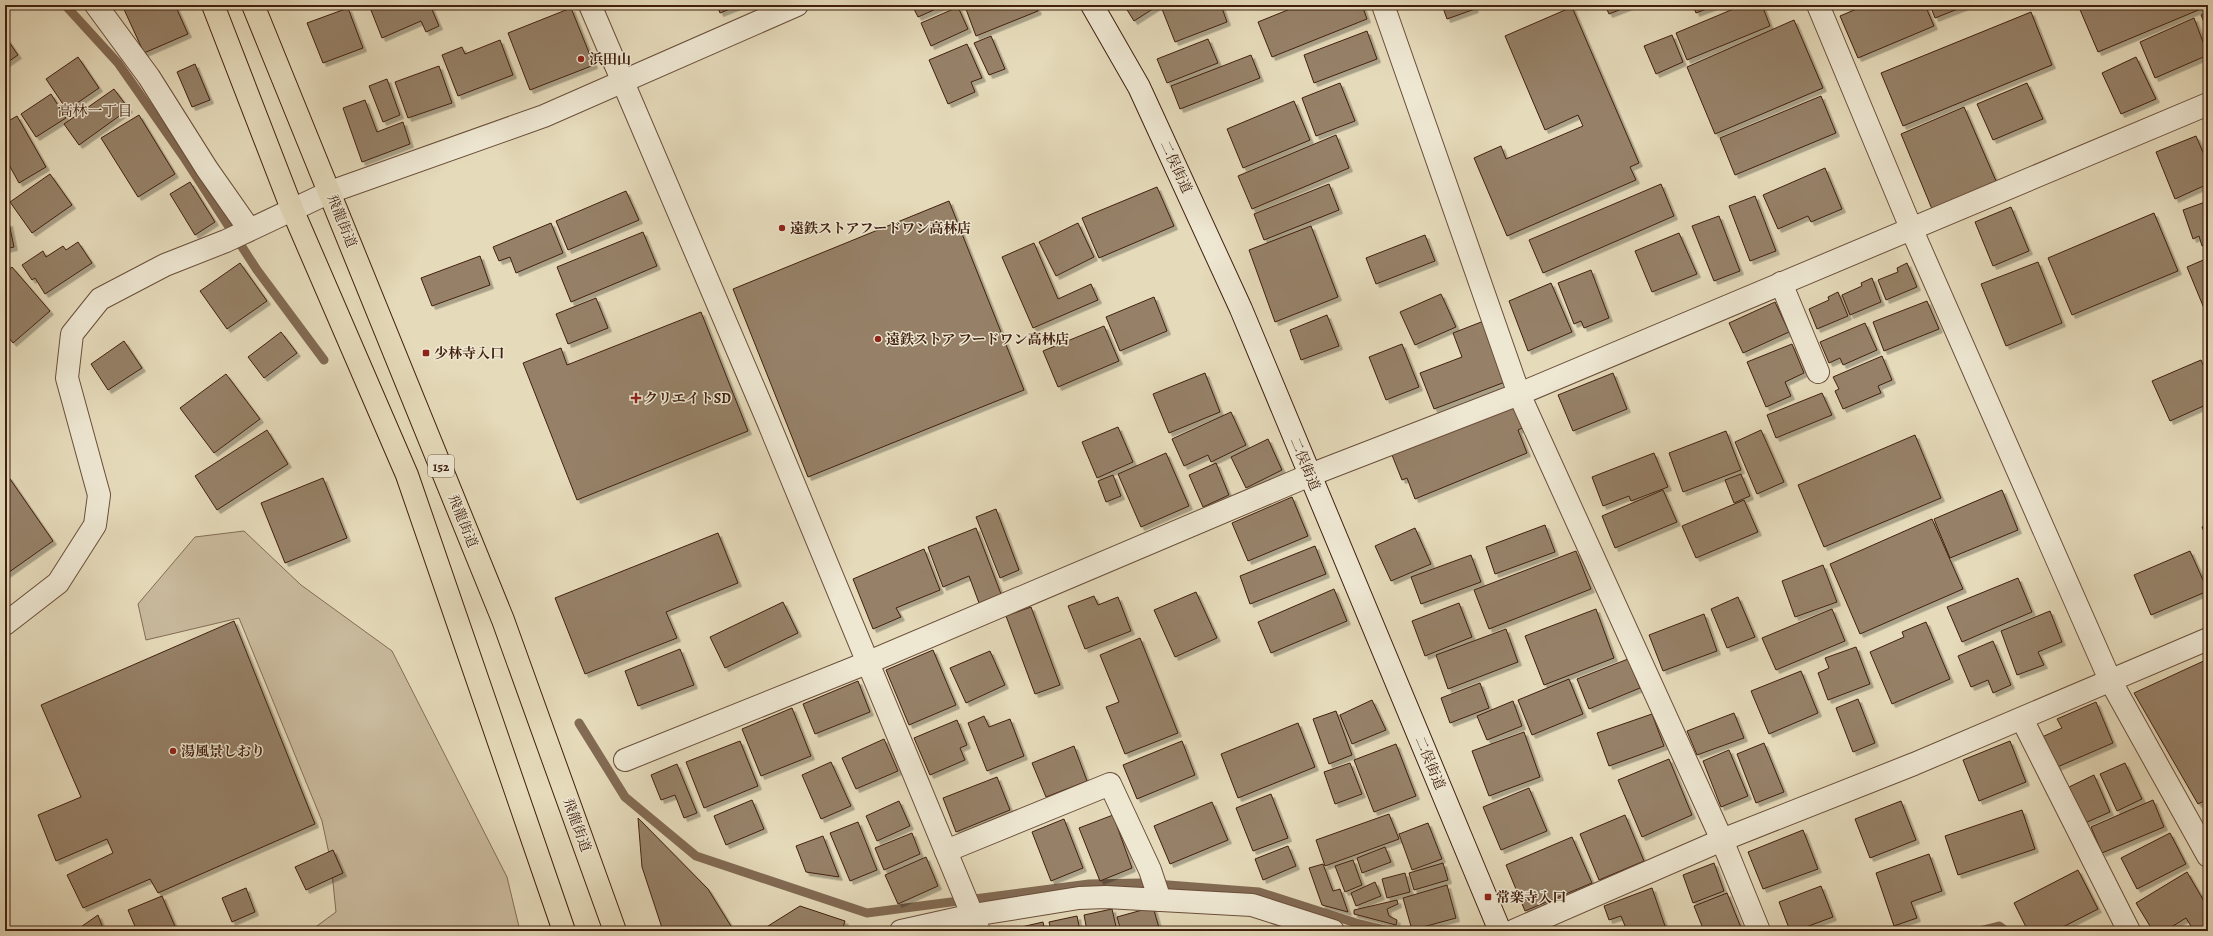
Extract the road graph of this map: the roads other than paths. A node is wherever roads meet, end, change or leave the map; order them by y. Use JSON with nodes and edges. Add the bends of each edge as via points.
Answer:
{"nodes":[{"id":1,"x":96,"y":5,"type":"edge"},
{"id":2,"x":213,"y":5,"type":"edge"},
{"id":3,"x":253,"y":5,"type":"edge"},
{"id":4,"x":590,"y":5,"type":"edge"},
{"id":5,"x":797,"y":5,"type":"edge"},
{"id":6,"x":1092,"y":5,"type":"edge"},
{"id":7,"x":1383,"y":5,"type":"edge"},
{"id":8,"x":1818,"y":5,"type":"edge"},
{"id":9,"x":622,"y":82,"type":"junction"},
{"id":10,"x":2208,"y":104,"type":"edge"},
{"id":11,"x":330,"y":192,"type":"junction"},
{"id":12,"x":292,"y":209,"type":"junction"},
{"id":13,"x":1911,"y":228,"type":"junction"},
{"id":14,"x":239,"y":235,"type":"junction"},
{"id":15,"x":1781,"y":283,"type":"junction"},
{"id":16,"x":1818,"y":372,"type":"dead end"},
{"id":17,"x":1519,"y":394,"type":"junction"},
{"id":18,"x":1310,"y":475,"type":"junction"},
{"id":19,"x":5,"y":624,"type":"edge"},
{"id":20,"x":2208,"y":640,"type":"edge"},
{"id":21,"x":869,"y":662,"type":"junction"},
{"id":22,"x":2110,"y":680,"type":"junction"},
{"id":23,"x":2022,"y":719,"type":"junction"},
{"id":24,"x":625,"y":760,"type":"dead end"},
{"id":25,"x":1722,"y":840,"type":"junction"},
{"id":26,"x":946,"y":851,"type":"junction"},
{"id":27,"x":2208,"y":856,"type":"edge"},
{"id":28,"x":1159,"y":896,"type":"junction"},
{"id":29,"x":974,"y":918,"type":"edge"},
{"id":30,"x":564,"y":931,"type":"edge"},
{"id":31,"x":615,"y":931,"type":"edge"},
{"id":32,"x":901,"y":931,"type":"edge"},
{"id":33,"x":1333,"y":931,"type":"edge"},
{"id":34,"x":1500,"y":931,"type":"edge"},
{"id":35,"x":1513,"y":931,"type":"edge"},
{"id":36,"x":1759,"y":931,"type":"edge"},
{"id":37,"x":2129,"y":931,"type":"edge"}],
"edges":[{"from":1,"to":14,"type":"street","via":[[149,77],[207,169]]},
{"from":2,"to":12,"type":"highway","number":"152"},
{"from":3,"to":11,"type":"highway","name":"飛龍街道","number":"152"},
{"from":4,"to":9,"type":"street"},
{"from":5,"to":9,"type":"street"},
{"from":6,"to":18,"type":"street","name":"二俣街道","via":[[1139,87],[1241,309]]},
{"from":7,"to":17,"type":"street"},
{"from":8,"to":13,"type":"street"},
{"from":9,"to":11,"type":"street","via":[[544,116]]},
{"from":9,"to":21,"type":"street"},
{"from":10,"to":13,"type":"street"},
{"from":11,"to":12,"type":"street"},
{"from":11,"to":31,"type":"highway","name":"飛龍街道","number":"152","via":[[503,620]]},
{"from":12,"to":14,"type":"street"},
{"from":12,"to":30,"type":"highway","number":"152","via":[[407,475]]},
{"from":13,"to":15,"type":"street"},
{"from":13,"to":22,"type":"street"},
{"from":14,"to":19,"type":"street","via":[[165,265],[100,299],[72,334],[67,378],[99,494],[95,525],[58,583]]},
{"from":15,"to":16,"type":"street"},
{"from":15,"to":17,"type":"street"},
{"from":17,"to":18,"type":"street"},
{"from":17,"to":25,"type":"street"},
{"from":18,"to":21,"type":"street"},
{"from":18,"to":34,"type":"street","name":"二俣街道"},
{"from":20,"to":22,"type":"street"},
{"from":21,"to":24,"type":"street"},
{"from":21,"to":26,"type":"street"},
{"from":22,"to":23,"type":"street"},
{"from":22,"to":27,"type":"street"},
{"from":23,"to":25,"type":"street"},
{"from":23,"to":37,"type":"street"},
{"from":25,"to":35,"type":"street"},
{"from":25,"to":36,"type":"street"},
{"from":26,"to":28,"type":"street","via":[[1110,784],[1150,870]]},
{"from":26,"to":29,"type":"street"},
{"from":28,"to":29,"type":"street","via":[[1079,898]]},
{"from":28,"to":33,"type":"street","via":[[1252,905]]},
{"from":29,"to":32,"type":"street"}]}
